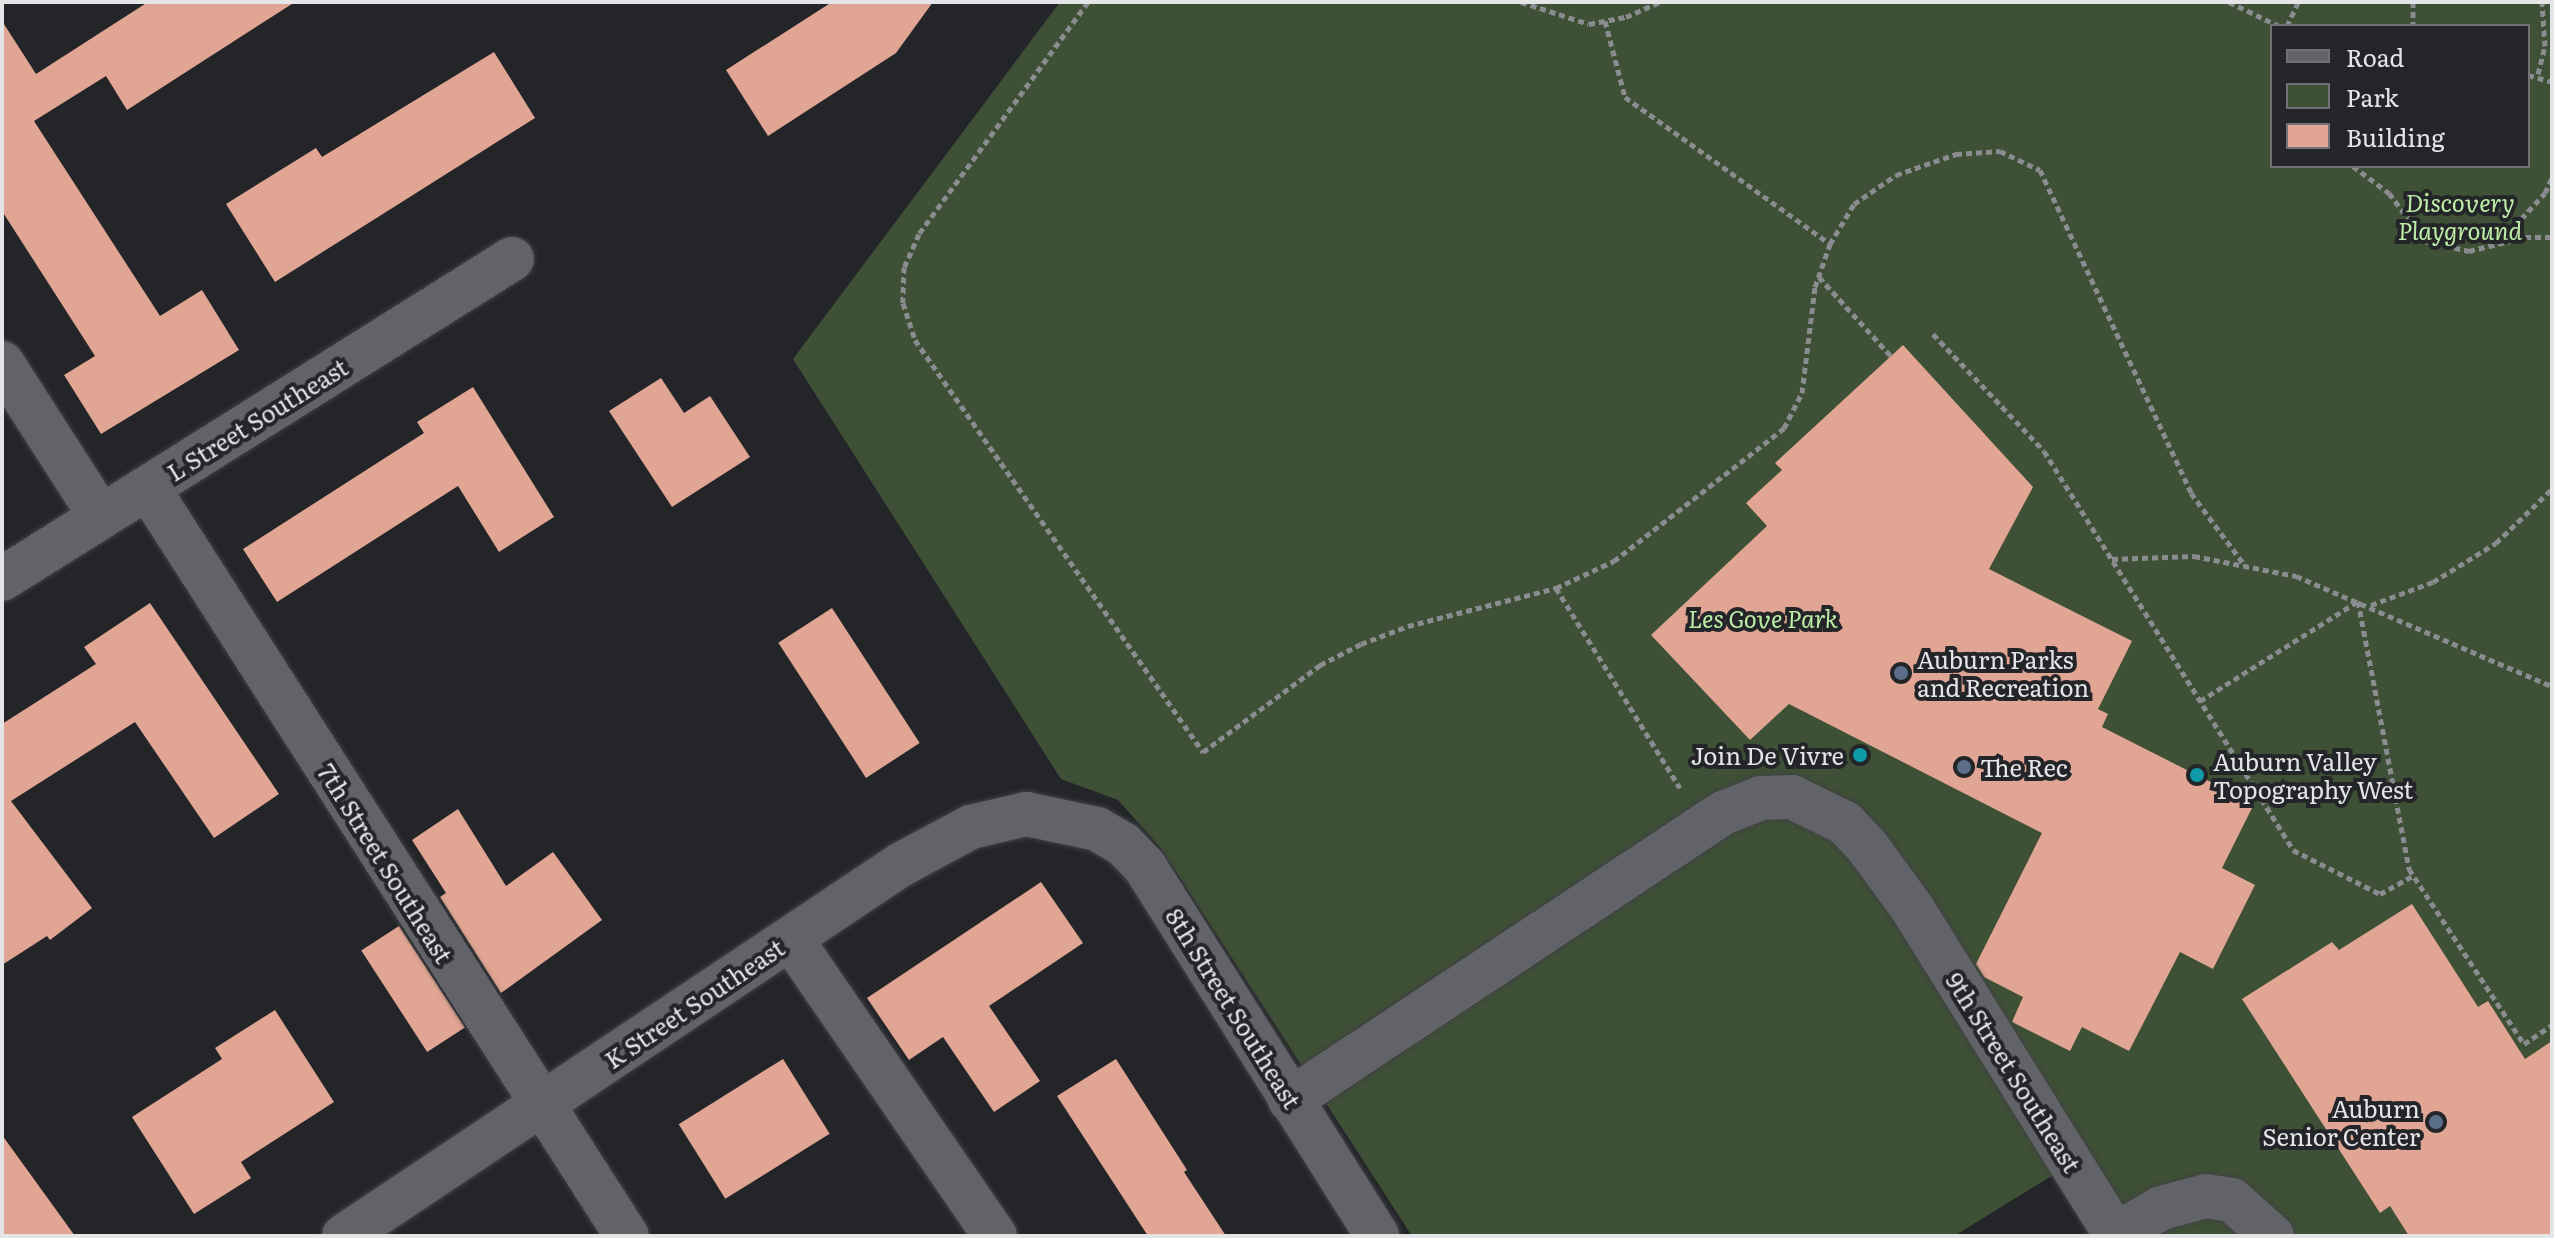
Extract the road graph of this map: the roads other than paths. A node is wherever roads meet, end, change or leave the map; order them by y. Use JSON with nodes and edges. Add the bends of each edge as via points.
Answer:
{"nodes":[{"id":1,"x":512,"y":259,"type":"dead end"},
{"id":2,"x":2,"y":363,"type":"edge"},
{"id":3,"x":148,"y":488,"type":"junction"},
{"id":4,"x":101,"y":517,"type":"junction"},
{"id":5,"x":2,"y":579,"type":"edge"},
{"id":6,"x":1059,"y":817,"type":"joint"},
{"id":7,"x":791,"y":939,"type":"junction"},
{"id":8,"x":1290,"y":1100,"type":"junction"},
{"id":9,"x":539,"y":1106,"type":"junction"},
{"id":10,"x":2116,"y":1235,"type":"edge"},
{"id":11,"x":344,"y":1236,"type":"edge"},
{"id":12,"x":627,"y":1236,"type":"edge"},
{"id":13,"x":995,"y":1236,"type":"edge"},
{"id":14,"x":1377,"y":1236,"type":"edge"},
{"id":15,"x":2272,"y":1236,"type":"edge"}],
"edges":[{"from":1,"to":3,"type":"street","name":"L Street Southeast"},
{"from":2,"to":4,"type":"street"},
{"from":3,"to":4,"type":"street","name":"L Street Southeast"},
{"from":3,"to":9,"type":"street","name":"7th Street Southeast"},
{"from":4,"to":5,"type":"street","name":"L Street Southeast"},
{"from":6,"to":7,"type":"street","name":"K Street Southeast","via":[[1012,814],[950,836]]},
{"from":6,"to":8,"type":"street","name":"8th Street Southeast","via":[[1123,844],[1145,867]]},
{"from":7,"to":9,"type":"street","name":"K Street Southeast"},
{"from":7,"to":13,"type":"street"},
{"from":8,"to":10,"type":"street","name":"9th Street Southeast","via":[[1704,826],[1761,798],[1792,797],[1845,823],[1912,908]]},
{"from":8,"to":14,"type":"street","name":"8th Street Southeast"},
{"from":9,"to":11,"type":"street","name":"K Street Southeast"},
{"from":9,"to":12,"type":"street","name":"7th Street Southeast"},
{"from":10,"to":15,"type":"street","via":[[2161,1208],[2206,1196],[2232,1200]]}]}
